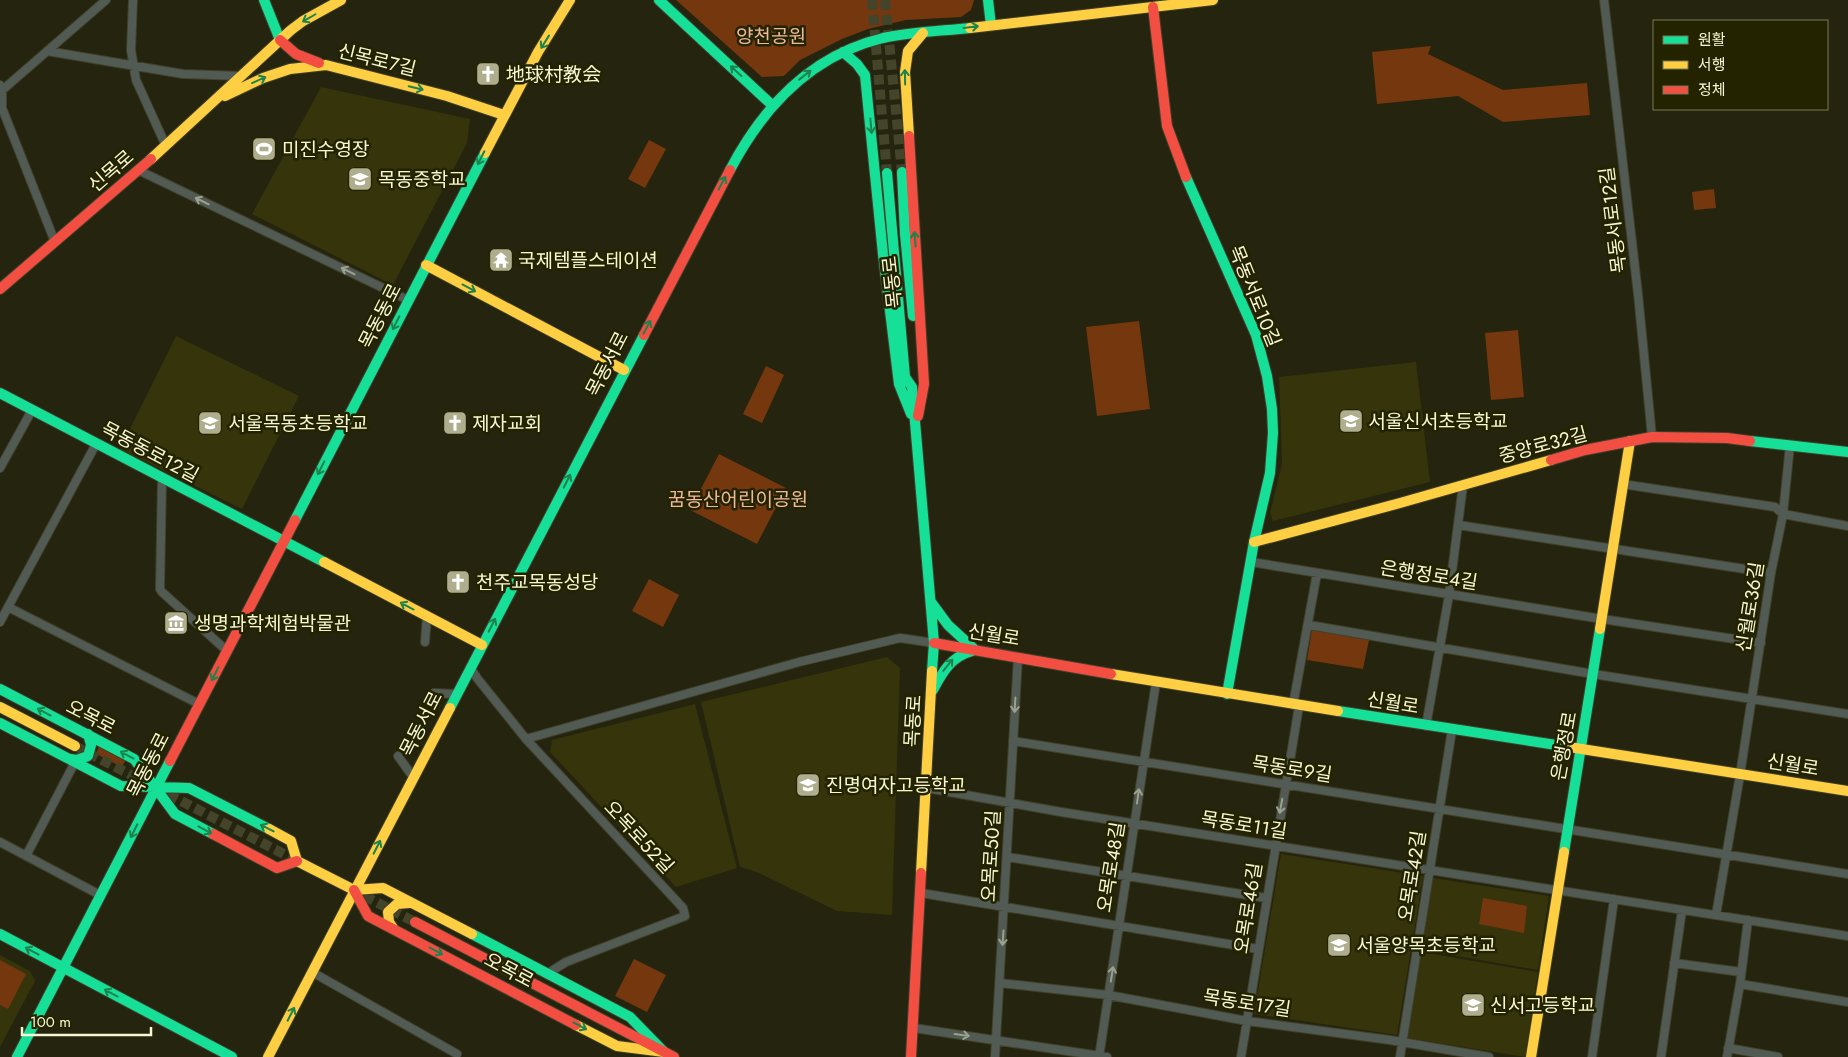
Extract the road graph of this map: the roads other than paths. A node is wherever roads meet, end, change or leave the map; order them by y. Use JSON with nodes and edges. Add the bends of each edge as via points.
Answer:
{"nodes":[{"id":1,"x":106,"y":0,"type":"edge"},
{"id":2,"x":133,"y":0,"type":"edge"},
{"id":3,"x":264,"y":0,"type":"edge"},
{"id":4,"x":341,"y":0,"type":"edge"},
{"id":5,"x":570,"y":0,"type":"edge"},
{"id":6,"x":659,"y":0,"type":"edge"},
{"id":7,"x":988,"y":0,"type":"edge"},
{"id":8,"x":1213,"y":0,"type":"edge"},
{"id":9,"x":1604,"y":0,"type":"edge"},
{"id":10,"x":1153,"y":7,"type":"junction"},
{"id":11,"x":991,"y":25,"type":"junction"},
{"id":12,"x":923,"y":33,"type":"junction"},
{"id":13,"x":280,"y":40,"type":"junction"},
{"id":14,"x":47,"y":51,"type":"junction"},
{"id":15,"x":843,"y":52,"type":"junction"},
{"id":16,"x":326,"y":65,"type":"junction"},
{"id":17,"x":133,"y":67,"type":"junction"},
{"id":18,"x":241,"y":76,"type":"junction"},
{"id":19,"x":1,"y":89,"type":"edge"},
{"id":20,"x":215,"y":101,"type":"junction"},
{"id":21,"x":772,"y":105,"type":"junction"},
{"id":22,"x":504,"y":115,"type":"junction"},
{"id":23,"x":166,"y":146,"type":"junction"},
{"id":24,"x":138,"y":170,"type":"junction"},
{"id":25,"x":902,"y":172,"type":"tunnel mouth"},
{"id":26,"x":887,"y":173,"type":"tunnel mouth"},
{"id":27,"x":55,"y":242,"type":"junction"},
{"id":28,"x":426,"y":265,"type":"junction"},
{"id":29,"x":0,"y":289,"type":"edge"},
{"id":30,"x":408,"y":300,"type":"junction"},
{"id":31,"x":624,"y":370,"type":"junction"},
{"id":32,"x":912,"y":387,"type":"junction"},
{"id":33,"x":0,"y":394,"type":"edge"},
{"id":34,"x":32,"y":410,"type":"junction"},
{"id":35,"x":915,"y":427,"type":"junction"},
{"id":36,"x":1652,"y":437,"type":"junction"},
{"id":37,"x":1630,"y":441,"type":"junction"},
{"id":38,"x":96,"y":444,"type":"junction"},
{"id":39,"x":1790,"y":445,"type":"junction"},
{"id":40,"x":1848,"y":452,"type":"edge"},
{"id":41,"x":0,"y":468,"type":"edge"},
{"id":42,"x":162,"y":478,"type":"junction"},
{"id":43,"x":1622,"y":484,"type":"junction"},
{"id":44,"x":1463,"y":485,"type":"junction"},
{"id":45,"x":1784,"y":514,"type":"junction"},
{"id":46,"x":1458,"y":525,"type":"junction"},
{"id":47,"x":1848,"y":526,"type":"edge"},
{"id":48,"x":283,"y":541,"type":"junction"},
{"id":49,"x":1254,"y":542,"type":"junction"},
{"id":50,"x":1613,"y":549,"type":"junction"},
{"id":51,"x":1251,"y":562,"type":"junction"},
{"id":52,"x":1317,"y":573,"type":"junction"},
{"id":53,"x":1771,"y":573,"type":"junction"},
{"id":54,"x":1449,"y":595,"type":"junction"},
{"id":55,"x":930,"y":599,"type":"junction"},
{"id":56,"x":8,"y":607,"type":"junction"},
{"id":57,"x":427,"y":616,"type":"junction"},
{"id":58,"x":1602,"y":619,"type":"junction"},
{"id":59,"x":0,"y":622,"type":"edge"},
{"id":60,"x":1309,"y":624,"type":"junction"},
{"id":61,"x":426,"y":642,"type":"dead end"},
{"id":62,"x":934,"y":643,"type":"junction"},
{"id":63,"x":1760,"y":643,"type":"junction"},
{"id":64,"x":482,"y":645,"type":"junction"},
{"id":65,"x":1439,"y":646,"type":"junction"},
{"id":66,"x":976,"y":650,"type":"junction"},
{"id":67,"x":226,"y":651,"type":"junction"},
{"id":68,"x":1018,"y":657,"type":"junction"},
{"id":69,"x":470,"y":667,"type":"junction"},
{"id":70,"x":1593,"y":674,"type":"junction"},
{"id":71,"x":1156,"y":682,"type":"junction"},
{"id":72,"x":0,"y":689,"type":"edge"},
{"id":73,"x":434,"y":693,"type":"dead end"},
{"id":74,"x":456,"y":694,"type":"junction"},
{"id":75,"x":932,"y":694,"type":"junction"},
{"id":76,"x":1227,"y":694,"type":"junction"},
{"id":77,"x":1752,"y":699,"type":"junction"},
{"id":78,"x":199,"y":704,"type":"junction"},
{"id":79,"x":1296,"y":705,"type":"junction"},
{"id":80,"x":0,"y":707,"type":"edge"},
{"id":81,"x":1848,"y":714,"type":"edge"},
{"id":82,"x":0,"y":723,"type":"edge"},
{"id":83,"x":1426,"y":726,"type":"junction"},
{"id":84,"x":1452,"y":730,"type":"junction"},
{"id":85,"x":88,"y":734,"type":"junction"},
{"id":86,"x":526,"y":739,"type":"junction"},
{"id":87,"x":1013,"y":741,"type":"junction"},
{"id":88,"x":75,"y":746,"type":"tunnel mouth"},
{"id":89,"x":1581,"y":750,"type":"junction"},
{"id":90,"x":398,"y":756,"type":"dead end"},
{"id":91,"x":72,"y":761,"type":"junction"},
{"id":92,"x":1144,"y":762,"type":"junction"},
{"id":93,"x":1740,"y":775,"type":"junction"},
{"id":94,"x":413,"y":777,"type":"junction"},
{"id":95,"x":1285,"y":785,"type":"junction"},
{"id":96,"x":156,"y":788,"type":"junction"},
{"id":97,"x":927,"y":788,"type":"junction"},
{"id":98,"x":1848,"y":791,"type":"edge"},
{"id":99,"x":1010,"y":803,"type":"junction"},
{"id":100,"x":1440,"y":809,"type":"junction"},
{"id":101,"x":1134,"y":824,"type":"junction"},
{"id":102,"x":1567,"y":829,"type":"junction"},
{"id":103,"x":0,"y":842,"type":"edge"},
{"id":104,"x":1275,"y":846,"type":"junction"},
{"id":105,"x":1726,"y":854,"type":"junction"},
{"id":106,"x":26,"y":856,"type":"junction"},
{"id":107,"x":1007,"y":857,"type":"junction"},
{"id":108,"x":298,"y":861,"type":"junction"},
{"id":109,"x":1430,"y":870,"type":"junction"},
{"id":110,"x":1127,"y":874,"type":"junction"},
{"id":111,"x":1848,"y":874,"type":"edge"},
{"id":112,"x":354,"y":890,"type":"junction"},
{"id":113,"x":1558,"y":890,"type":"junction"},
{"id":114,"x":921,"y":893,"type":"junction"},
{"id":115,"x":100,"y":895,"type":"junction"},
{"id":116,"x":1266,"y":898,"type":"junction"},
{"id":117,"x":1614,"y":899,"type":"junction"},
{"id":118,"x":410,"y":903,"type":"junction"},
{"id":119,"x":1004,"y":906,"type":"junction"},
{"id":120,"x":1682,"y":910,"type":"junction"},
{"id":121,"x":1716,"y":915,"type":"junction"},
{"id":122,"x":1748,"y":920,"type":"junction"},
{"id":123,"x":415,"y":922,"type":"tunnel mouth"},
{"id":124,"x":1119,"y":927,"type":"junction"},
{"id":125,"x":393,"y":928,"type":"junction"},
{"id":126,"x":0,"y":934,"type":"edge"},
{"id":127,"x":1848,"y":936,"type":"edge"},
{"id":128,"x":1258,"y":949,"type":"junction"},
{"id":129,"x":1674,"y":963,"type":"junction"},
{"id":130,"x":63,"y":967,"type":"junction"},
{"id":131,"x":312,"y":972,"type":"junction"},
{"id":132,"x":1741,"y":972,"type":"junction"},
{"id":133,"x":547,"y":974,"type":"junction"},
{"id":134,"x":1000,"y":983,"type":"junction"},
{"id":135,"x":1740,"y":984,"type":"junction"},
{"id":136,"x":1108,"y":995,"type":"junction"},
{"id":137,"x":1848,"y":1002,"type":"edge"},
{"id":138,"x":1247,"y":1021,"type":"junction"},
{"id":139,"x":914,"y":1028,"type":"junction"},
{"id":140,"x":996,"y":1040,"type":"junction"},
{"id":141,"x":1402,"y":1042,"type":"junction"},
{"id":142,"x":1728,"y":1048,"type":"junction"},
{"id":143,"x":456,"y":1054,"type":"dead end"},
{"id":144,"x":669,"y":1054,"type":"edge"},
{"id":145,"x":17,"y":1057,"type":"edge"},
{"id":146,"x":232,"y":1057,"type":"edge"},
{"id":147,"x":268,"y":1057,"type":"edge"},
{"id":148,"x":911,"y":1057,"type":"edge"},
{"id":149,"x":995,"y":1057,"type":"edge"},
{"id":150,"x":1101,"y":1057,"type":"edge"},
{"id":151,"x":1241,"y":1057,"type":"edge"},
{"id":152,"x":1400,"y":1057,"type":"edge"},
{"id":153,"x":1489,"y":1057,"type":"edge"},
{"id":154,"x":1531,"y":1057,"type":"edge"},
{"id":155,"x":1592,"y":1057,"type":"edge"},
{"id":156,"x":1661,"y":1057,"type":"edge"},
{"id":157,"x":1726,"y":1057,"type":"edge"},
{"id":158,"x":1778,"y":1057,"type":"edge"}],
"edges":[{"from":1,"to":14,"type":"street"},
{"from":2,"to":17,"type":"street"},
{"from":3,"to":13,"type":"main road"},
{"from":4,"to":13,"type":"main road","name":"신목로","one_way":true,"via":[[303,21]]},
{"from":5,"to":22,"type":"main road","name":"목동동로","one_way":true},
{"from":21,"to":6,"type":"main road","one_way":true},
{"from":7,"to":11,"type":"main road"},
{"from":8,"to":10,"type":"main road","name":"목동서로"},
{"from":9,"to":36,"type":"street","name":"목동서로12길"},
{"from":10,"to":11,"type":"main road","name":"목동서로"},
{"from":10,"to":49,"type":"main road","name":"목동서로10길","via":[[1167,126],[1191,192],[1256,334],[1267,376],[1272,408],[1272,450]]},
{"from":12,"to":11,"type":"main road","name":"목동서로","one_way":true},
{"from":12,"to":15,"type":"main road","name":"목동서로","via":[[885,38]]},
{"from":35,"to":12,"type":"main road","one_way":true,"via":[[924,384],[905,72],[908,50]]},
{"from":13,"to":16,"type":"main road","via":[[296,54]]},
{"from":13,"to":18,"type":"main road","name":"신목로"},
{"from":14,"to":17,"type":"street"},
{"from":14,"to":19,"type":"street"},
{"from":21,"to":15,"type":"main road","name":"목동서로","one_way":true,"via":[[806,74]]},
{"from":15,"to":35,"type":"main road","one_way":true,"via":[[865,75],[882,254],[899,384]]},
{"from":20,"to":16,"type":"main road","name":"신목로7길","one_way":true,"via":[[290,68]]},
{"from":16,"to":22,"type":"main road","name":"신목로7길","one_way":true,"via":[[446,96]]},
{"from":17,"to":18,"type":"street","via":[[183,74]]},
{"from":17,"to":23,"type":"street"},
{"from":18,"to":20,"type":"main road","name":"신목로"},
{"from":19,"to":27,"type":"street","via":[[2,108]]},
{"from":20,"to":23,"type":"main road","name":"신목로"},
{"from":31,"to":21,"type":"main road","name":"목동서로","one_way":true,"via":[[742,146]]},
{"from":22,"to":28,"type":"main road","name":"목동동로","one_way":true},
{"from":23,"to":24,"type":"main road","name":"신목로"},
{"from":24,"to":27,"type":"main road","name":"신목로"},
{"from":30,"to":24,"type":"street","one_way":true},
{"from":25,"to":32,"type":"main road","name":"목동로","via":[[918,376]]},
{"from":26,"to":32,"type":"main road","name":"목동로","via":[[905,377]]},
{"from":27,"to":29,"type":"main road","name":"신목로"},
{"from":28,"to":30,"type":"main road","name":"목동동로"},
{"from":28,"to":31,"type":"main road","one_way":true},
{"from":30,"to":48,"type":"main road","name":"목동동로","one_way":true},
{"from":64,"to":31,"type":"main road","name":"목동서로","one_way":true},
{"from":32,"to":35,"type":"main road","name":"목동로"},
{"from":33,"to":34,"type":"main road","name":"목동동로12길"},
{"from":34,"to":38,"type":"main road","name":"목동동로12길"},
{"from":34,"to":41,"type":"street"},
{"from":35,"to":55,"type":"main road","name":"목동로"},
{"from":36,"to":37,"type":"main road","name":"중앙로32길"},
{"from":36,"to":39,"type":"main road","name":"중앙로32길","via":[[1727,438]]},
{"from":37,"to":43,"type":"main road","name":"은행정로"},
{"from":37,"to":44,"type":"main road","name":"중앙로32길","via":[[1585,450]]},
{"from":38,"to":42,"type":"main road","name":"목동동로12길"},
{"from":38,"to":56,"type":"street"},
{"from":39,"to":40,"type":"main road","name":"중앙로32길"},
{"from":39,"to":45,"type":"street","name":"신월로36길"},
{"from":42,"to":48,"type":"main road","name":"목동동로12길"},
{"from":42,"to":67,"type":"street","via":[[160,588]]},
{"from":43,"to":45,"type":"street","via":[[1775,507]]},
{"from":43,"to":50,"type":"main road","name":"은행정로"},
{"from":44,"to":46,"type":"street"},
{"from":44,"to":49,"type":"main road","name":"중앙로32길"},
{"from":45,"to":47,"type":"street"},
{"from":45,"to":53,"type":"street","name":"신월로36길"},
{"from":46,"to":50,"type":"street"},
{"from":46,"to":54,"type":"street"},
{"from":57,"to":48,"type":"main road","name":"목동동로12길","one_way":true},
{"from":48,"to":67,"type":"main road","name":"목동동로"},
{"from":49,"to":51,"type":"main road","name":"목동서로10길"},
{"from":50,"to":53,"type":"street"},
{"from":50,"to":58,"type":"main road","name":"은행정로"},
{"from":51,"to":52,"type":"street","name":"은행정로4길"},
{"from":51,"to":76,"type":"main road","name":"목동서로10길"},
{"from":52,"to":54,"type":"street","name":"은행정로4길"},
{"from":52,"to":60,"type":"street","name":"오목로46길"},
{"from":53,"to":63,"type":"street","name":"신월로36길"},
{"from":54,"to":58,"type":"street","name":"은행정로4길"},
{"from":54,"to":65,"type":"street"},
{"from":55,"to":62,"type":"main road","name":"목동로"},
{"from":55,"to":66,"type":"main road","via":[[949,627]]},
{"from":56,"to":59,"type":"street"},
{"from":56,"to":78,"type":"street"},
{"from":57,"to":61,"type":"street"},
{"from":57,"to":64,"type":"main road","name":"목동동로12길"},
{"from":58,"to":63,"type":"street","name":"은행정로4길"},
{"from":58,"to":70,"type":"main road","name":"은행정로"},
{"from":60,"to":65,"type":"street"},
{"from":60,"to":79,"type":"street","name":"오목로46길"},
{"from":62,"to":66,"type":"main road","name":"신월로"},
{"from":62,"to":75,"type":"main road","name":"목동로"},
{"from":62,"to":86,"type":"street","via":[[900,638],[891,640],[799,662]]},
{"from":63,"to":77,"type":"street","name":"신월로36길"},
{"from":64,"to":69,"type":"main road","name":"목동서로"},
{"from":65,"to":70,"type":"street"},
{"from":65,"to":83,"type":"street"},
{"from":66,"to":68,"type":"main road","name":"신월로"},
{"from":75,"to":66,"type":"main road","one_way":true,"via":[[942,672],[954,658]]},
{"from":67,"to":78,"type":"main road","name":"목동동로","one_way":true},
{"from":68,"to":71,"type":"main road","name":"신월로"},
{"from":68,"to":87,"type":"street","name":"오목로50길","one_way":true},
{"from":69,"to":74,"type":"main road","name":"목동서로"},
{"from":69,"to":86,"type":"street","name":"오목로52길"},
{"from":70,"to":77,"type":"street"},
{"from":70,"to":89,"type":"main road","name":"은행정로"},
{"from":71,"to":76,"type":"main road","name":"신월로"},
{"from":71,"to":92,"type":"street","name":"오목로48길"},
{"from":85,"to":72,"type":"main road","name":"오목로","one_way":true},
{"from":73,"to":74,"type":"street"},
{"from":74,"to":94,"type":"main road","name":"목동서로"},
{"from":75,"to":97,"type":"main road","name":"목동로"},
{"from":76,"to":79,"type":"main road","name":"신월로"},
{"from":77,"to":81,"type":"street"},
{"from":77,"to":93,"type":"street","name":"신월로36길"},
{"from":78,"to":96,"type":"main road","name":"목동동로"},
{"from":79,"to":83,"type":"main road","name":"신월로"},
{"from":79,"to":95,"type":"street","name":"오목로46길"},
{"from":80,"to":88,"type":"main road","name":"오목로"},
{"from":82,"to":91,"type":"main road"},
{"from":83,"to":84,"type":"main road","name":"신월로"},
{"from":84,"to":89,"type":"main road","name":"신월로"},
{"from":84,"to":100,"type":"street","name":"오목로42길"},
{"from":85,"to":91,"type":"main road","via":[[91,749],[88,756]]},
{"from":96,"to":85,"type":"main road","name":"오목로","one_way":true,"via":[[134,759]]},
{"from":86,"to":133,"type":"street","name":"오목로52길","via":[[683,908],[685,916],[566,962]]},
{"from":87,"to":92,"type":"street","name":"목동로9길"},
{"from":87,"to":99,"type":"street","name":"오목로50길"},
{"from":89,"to":93,"type":"main road","name":"신월로"},
{"from":89,"to":102,"type":"main road","name":"은행정로"},
{"from":90,"to":94,"type":"street"},
{"from":91,"to":96,"type":"main road","via":[[120,786]]},
{"from":91,"to":106,"type":"street"},
{"from":92,"to":95,"type":"street","name":"목동로9길"},
{"from":101,"to":92,"type":"street","name":"오목로48길","one_way":true},
{"from":93,"to":98,"type":"main road","name":"신월로"},
{"from":93,"to":105,"type":"street","name":"신월로36길"},
{"from":112,"to":94,"type":"main road","name":"목동서로","one_way":true},
{"from":95,"to":100,"type":"street","name":"목동로9길"},
{"from":95,"to":104,"type":"street","name":"오목로46길","one_way":true},
{"from":108,"to":96,"type":"main road","one_way":true,"via":[[291,841],[198,792],[189,788]]},
{"from":96,"to":108,"type":"main road","name":"오목로","one_way":true,"via":[[175,814],[269,864],[277,868]]},
{"from":96,"to":115,"type":"main road","name":"목동동로","one_way":true},
{"from":97,"to":99,"type":"street","name":"목동로11길"},
{"from":97,"to":114,"type":"main road","name":"목동로"},
{"from":99,"to":101,"type":"street","name":"목동로11길"},
{"from":99,"to":107,"type":"street","name":"오목로50길"},
{"from":100,"to":102,"type":"street","name":"목동로9길"},
{"from":100,"to":109,"type":"street","name":"오목로42길"},
{"from":101,"to":104,"type":"street","name":"목동로11길"},
{"from":101,"to":110,"type":"street","name":"오목로48길"},
{"from":102,"to":105,"type":"street","name":"목동로9길"},
{"from":102,"to":113,"type":"main road","name":"은행정로"},
{"from":103,"to":106,"type":"street"},
{"from":104,"to":109,"type":"street","name":"목동로11길"},
{"from":104,"to":116,"type":"street","name":"오목로46길"},
{"from":105,"to":111,"type":"street","name":"목동로9길"},
{"from":105,"to":121,"type":"street","name":"신월로36길"},
{"from":106,"to":115,"type":"street"},
{"from":107,"to":110,"type":"street"},
{"from":107,"to":119,"type":"street","name":"오목로50길"},
{"from":108,"to":112,"type":"main road"},
{"from":109,"to":113,"type":"street","name":"목동로11길"},
{"from":109,"to":141,"type":"street","name":"오목로42길"},
{"from":110,"to":116,"type":"street"},
{"from":110,"to":124,"type":"street","name":"오목로48길"},
{"from":112,"to":118,"type":"main road","name":"오목로","via":[[383,888]]},
{"from":112,"to":125,"type":"main road","name":"오목로","via":[[368,916]]},
{"from":112,"to":131,"type":"main road","name":"목동서로"},
{"from":113,"to":117,"type":"street","name":"목동로11길"},
{"from":113,"to":154,"type":"main road","name":"은행정로"},
{"from":114,"to":119,"type":"street"},
{"from":114,"to":139,"type":"main road","name":"목동로"},
{"from":115,"to":130,"type":"main road","name":"목동동로"},
{"from":116,"to":128,"type":"street","name":"오목로46길"},
{"from":117,"to":120,"type":"street","name":"목동로11길"},
{"from":117,"to":155,"type":"street"},
{"from":118,"to":125,"type":"main road","via":[[392,906],[388,918]]},
{"from":118,"to":133,"type":"main road","name":"오목로"},
{"from":119,"to":124,"type":"street"},
{"from":119,"to":134,"type":"street","name":"오목로50길","one_way":true},
{"from":120,"to":121,"type":"street","name":"목동로11길"},
{"from":120,"to":129,"type":"street"},
{"from":121,"to":122,"type":"street","name":"목동로11길"},
{"from":122,"to":127,"type":"street","name":"목동로11길"},
{"from":122,"to":132,"type":"street"},
{"from":123,"to":144,"type":"main road","name":"오목로"},
{"from":124,"to":128,"type":"street"},
{"from":136,"to":124,"type":"street","name":"오목로48길","one_way":true},
{"from":125,"to":144,"type":"main road","name":"오목로","one_way":true,"via":[[617,1046]]},
{"from":130,"to":126,"type":"main road","one_way":true},
{"from":128,"to":138,"type":"street","name":"오목로46길"},
{"from":129,"to":132,"type":"street"},
{"from":129,"to":156,"type":"street"},
{"from":130,"to":145,"type":"main road","name":"목동동로"},
{"from":146,"to":130,"type":"main road","one_way":true},
{"from":131,"to":143,"type":"street"},
{"from":147,"to":131,"type":"main road","name":"목동서로","one_way":true},
{"from":132,"to":135,"type":"street"},
{"from":133,"to":144,"type":"main road","name":"오목로","via":[[630,1017]]},
{"from":134,"to":136,"type":"street","name":"목동로17길"},
{"from":134,"to":140,"type":"street","name":"오목로50길"},
{"from":135,"to":137,"type":"street"},
{"from":135,"to":142,"type":"street"},
{"from":136,"to":138,"type":"street","name":"목동로17길"},
{"from":136,"to":150,"type":"street","name":"오목로48길"},
{"from":138,"to":141,"type":"street","name":"목동로17길"},
{"from":138,"to":151,"type":"street","name":"오목로46길"},
{"from":139,"to":140,"type":"street","one_way":true},
{"from":139,"to":148,"type":"main road","name":"목동로"},
{"from":140,"to":149,"type":"street","name":"오목로50길"},
{"from":140,"to":150,"type":"street"},
{"from":141,"to":152,"type":"street","name":"오목로42길"},
{"from":141,"to":153,"type":"street","name":"목동로17길"},
{"from":142,"to":157,"type":"street"},
{"from":142,"to":158,"type":"street"}]}
